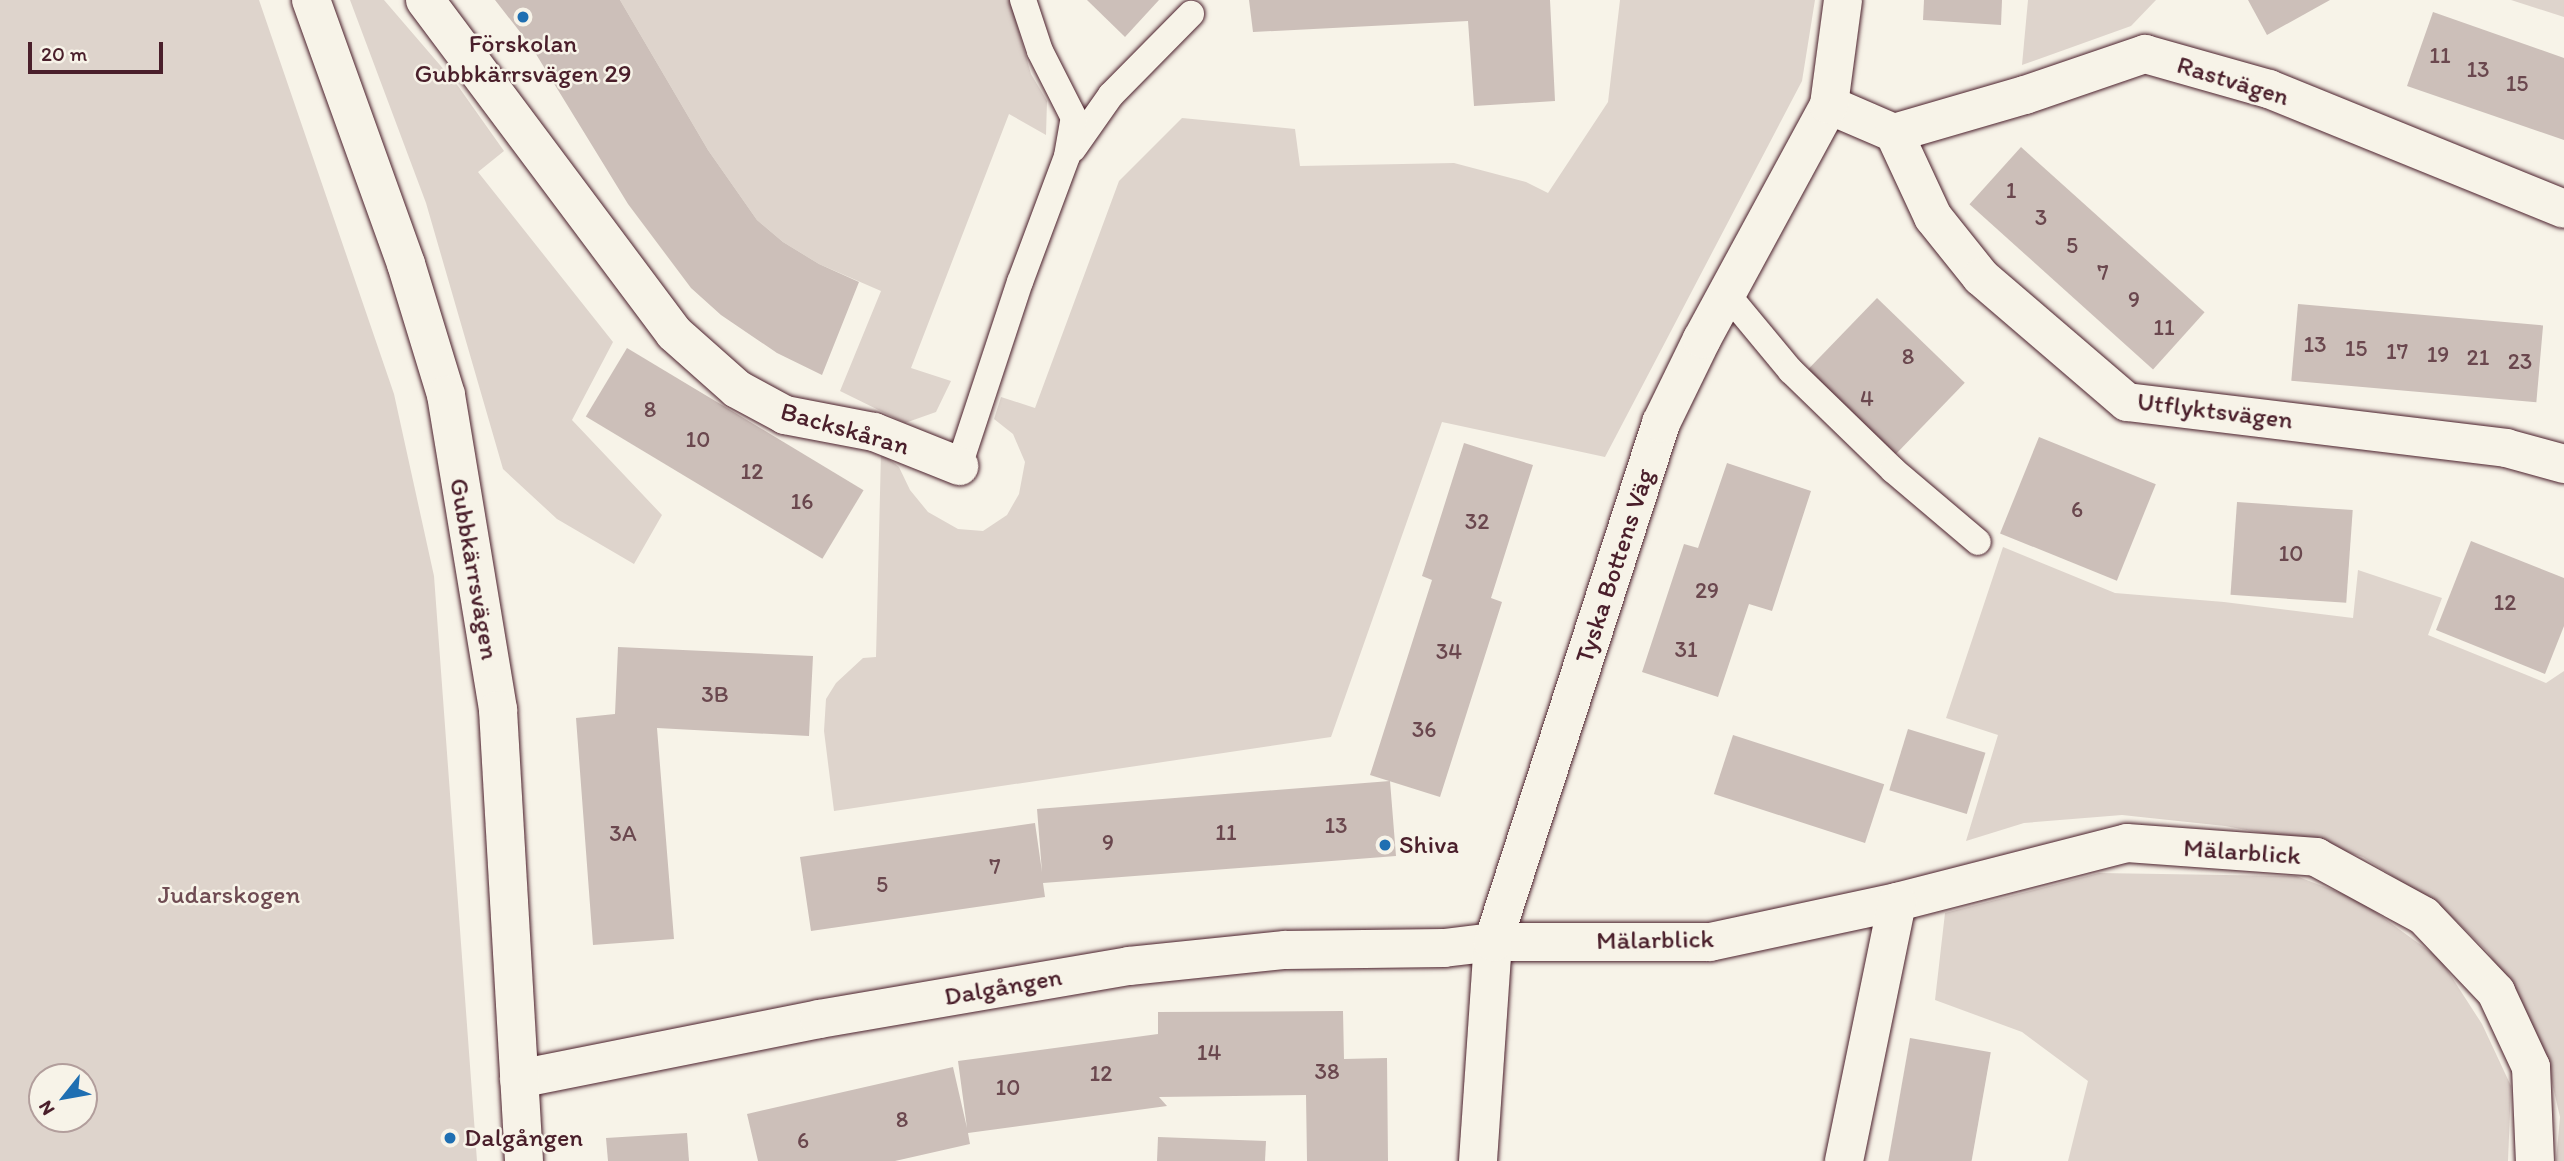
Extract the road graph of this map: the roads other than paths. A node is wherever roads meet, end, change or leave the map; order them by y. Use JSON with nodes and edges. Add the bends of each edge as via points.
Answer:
{"nodes":[{"id":1,"x":311,"y":0,"type":"edge"},
{"id":2,"x":425,"y":0,"type":"edge"},
{"id":3,"x":1023,"y":0,"type":"edge"},
{"id":4,"x":1843,"y":0,"type":"edge"},
{"id":5,"x":1191,"y":14,"type":"dead end"},
{"id":6,"x":1829,"y":105,"type":"junction"},
{"id":7,"x":1894,"y":134,"type":"junction"},
{"id":8,"x":1068,"y":156,"type":"junction"},
{"id":9,"x":2564,"y":209,"type":"edge"},
{"id":10,"x":1727,"y":294,"type":"junction"},
{"id":11,"x":2564,"y":464,"type":"edge"},
{"id":12,"x":959,"y":466,"type":"joint"},
{"id":13,"x":1978,"y":542,"type":"dead end"},
{"id":14,"x":1897,"y":902,"type":"junction"},
{"id":15,"x":1493,"y":942,"type":"junction"},
{"id":16,"x":519,"y":1079,"type":"junction"},
{"id":17,"x":524,"y":1161,"type":"edge"},
{"id":18,"x":1478,"y":1161,"type":"edge"},
{"id":19,"x":1844,"y":1161,"type":"edge"},
{"id":20,"x":2535,"y":1161,"type":"edge"}],
"edges":[{"from":1,"to":16,"type":"street","name":"Gubbkärrsvägen","via":[[406,264],[446,395],[498,709]]},
{"from":2,"to":12,"type":"street","name":"Backskåran","via":[[674,333],[737,389],[785,415],[874,432]]},
{"from":3,"to":8,"type":"lane","name":"Backskåran","via":[[1041,51],[1074,118]]},
{"from":4,"to":6,"type":"street","name":"Tyska Bottens Väg"},
{"from":5,"to":8,"type":"lane","via":[[1111,95]]},
{"from":6,"to":7,"type":"street"},
{"from":6,"to":10,"type":"street","name":"Tyska Bottens Väg"},
{"from":7,"to":9,"type":"street","name":"Rastvägen","via":[[2145,54],[2269,89]]},
{"from":7,"to":11,"type":"street","name":"Utflyktsvägen","via":[[1933,217],[1981,277],[2127,402],[2506,448]]},
{"from":8,"to":12,"type":"lane","name":"Backskåran"},
{"from":10,"to":13,"type":"lane","via":[[1791,371],[1893,470]]},
{"from":10,"to":15,"type":"street","name":"Tyska Bottens Väg","via":[[1661,423]]},
{"from":14,"to":15,"type":"street","name":"Mälarblick","via":[[1710,942]]},
{"from":14,"to":19,"type":"street"},
{"from":14,"to":20,"type":"street","name":"Mälarblick","via":[[2127,843],[2316,857],[2424,916],[2496,992],[2531,1067]]},
{"from":15,"to":16,"type":"street","name":"Dalgången","via":[[1444,948],[1285,950],[1129,966],[819,1019]]},
{"from":15,"to":18,"type":"street","name":"Tyska Bottens Väg"},
{"from":16,"to":17,"type":"street","name":"Gubbkärrsvägen"}]}
